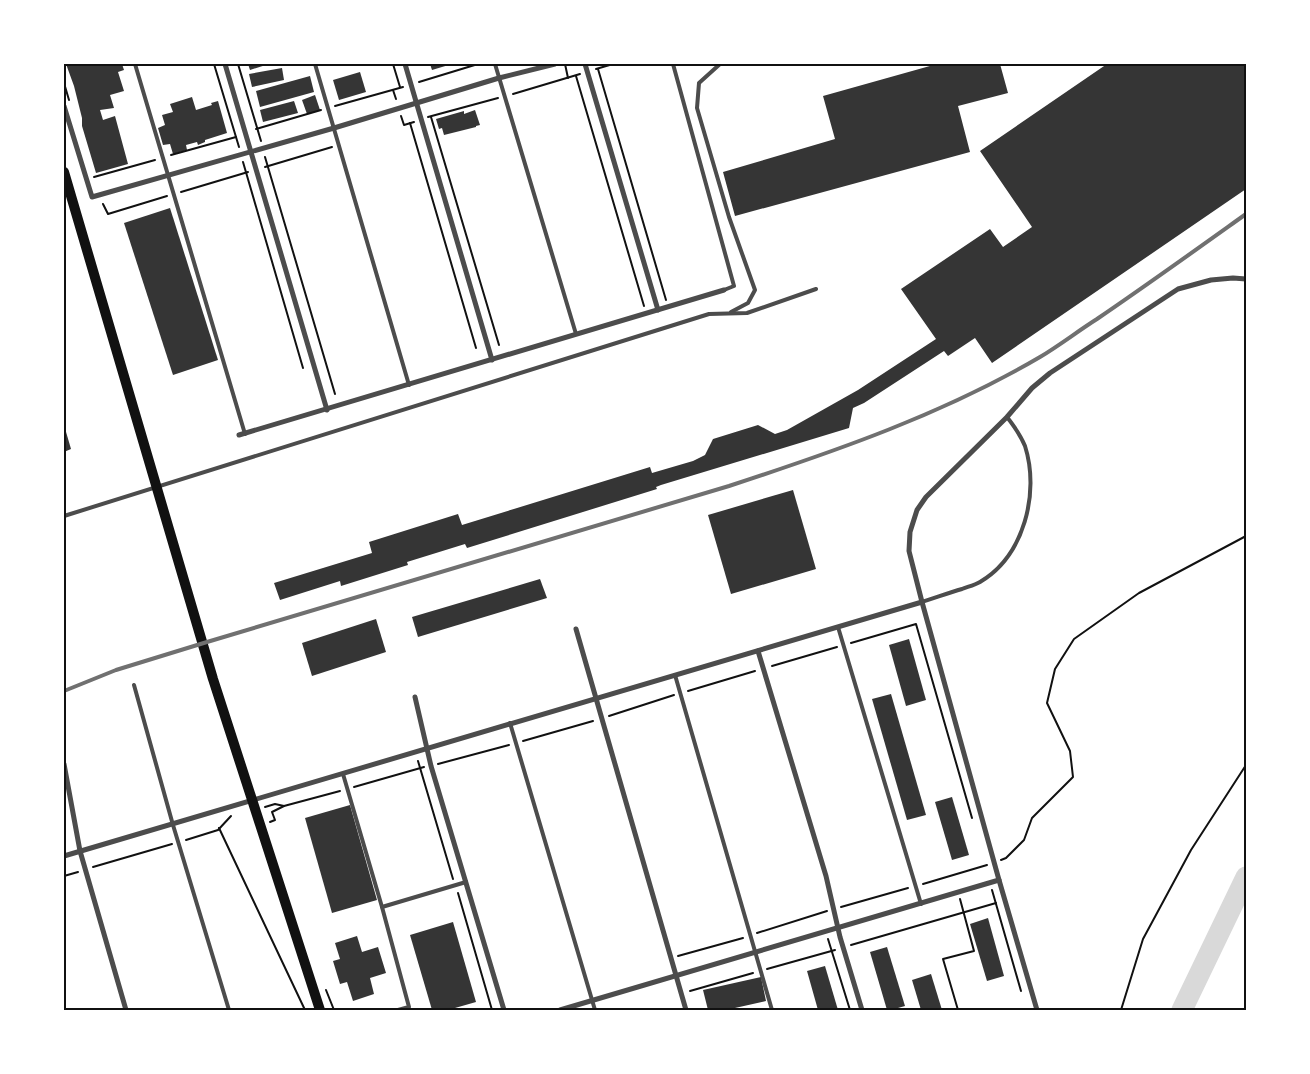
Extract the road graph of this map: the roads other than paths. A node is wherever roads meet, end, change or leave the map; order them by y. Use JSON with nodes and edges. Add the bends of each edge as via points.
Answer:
{"nodes":[{"id":1,"x":135,"y":64,"type":"edge"},
{"id":2,"x":225,"y":64,"type":"edge"},
{"id":3,"x":315,"y":64,"type":"edge"},
{"id":4,"x":405,"y":64,"type":"edge"},
{"id":5,"x":495,"y":64,"type":"edge"},
{"id":6,"x":555,"y":64,"type":"edge"},
{"id":7,"x":584,"y":64,"type":"edge"},
{"id":8,"x":673,"y":64,"type":"edge"},
{"id":9,"x":720,"y":64,"type":"edge"},
{"id":10,"x":499,"y":78,"type":"junction"},
{"id":11,"x":416,"y":103,"type":"junction"},
{"id":12,"x":64,"y":106,"type":"edge"},
{"id":13,"x":334,"y":128,"type":"junction"},
{"id":14,"x":251,"y":151,"type":"junction"},
{"id":15,"x":64,"y":172,"type":"edge"},
{"id":16,"x":168,"y":174,"type":"junction"},
{"id":17,"x":1246,"y":279,"type":"edge"},
{"id":18,"x":816,"y":289,"type":"dead end"},
{"id":19,"x":724,"y":290,"type":"joint"},
{"id":20,"x":658,"y":310,"type":"junction"},
{"id":21,"x":729,"y":313,"type":"junction"},
{"id":22,"x":576,"y":334,"type":"junction"},
{"id":23,"x":492,"y":360,"type":"junction"},
{"id":24,"x":409,"y":385,"type":"junction"},
{"id":25,"x":327,"y":410,"type":"junction"},
{"id":26,"x":1006,"y":418,"type":"junction"},
{"id":27,"x":245,"y":434,"type":"junction"},
{"id":28,"x":239,"y":435,"type":"dead end"},
{"id":29,"x":64,"y":516,"type":"edge"},
{"id":30,"x":922,"y":602,"type":"junction"},
{"id":31,"x":838,"y":627,"type":"junction"},
{"id":32,"x":576,"y":629,"type":"dead end"},
{"id":33,"x":758,"y":651,"type":"junction"},
{"id":34,"x":675,"y":675,"type":"junction"},
{"id":35,"x":134,"y":685,"type":"dead end"},
{"id":36,"x":414,"y":697,"type":"dead end"},
{"id":37,"x":596,"y":698,"type":"junction"},
{"id":38,"x":510,"y":723,"type":"junction"},
{"id":39,"x":426,"y":750,"type":"junction"},
{"id":40,"x":64,"y":764,"type":"edge"},
{"id":41,"x":344,"y":774,"type":"junction"},
{"id":42,"x":173,"y":824,"type":"junction"},
{"id":43,"x":80,"y":851,"type":"junction"},
{"id":44,"x":64,"y":856,"type":"edge"},
{"id":45,"x":999,"y":880,"type":"junction"},
{"id":46,"x":466,"y":882,"type":"junction"},
{"id":47,"x":921,"y":904,"type":"junction"},
{"id":48,"x":382,"y":907,"type":"junction"},
{"id":49,"x":838,"y":928,"type":"junction"},
{"id":50,"x":756,"y":952,"type":"junction"},
{"id":51,"x":676,"y":976,"type":"junction"},
{"id":52,"x":592,"y":1000,"type":"junction"},
{"id":53,"x":126,"y":1010,"type":"edge"},
{"id":54,"x":229,"y":1010,"type":"edge"},
{"id":55,"x":320,"y":1010,"type":"edge"},
{"id":56,"x":398,"y":1010,"type":"edge"},
{"id":57,"x":504,"y":1010,"type":"edge"},
{"id":58,"x":560,"y":1010,"type":"edge"},
{"id":59,"x":595,"y":1010,"type":"edge"},
{"id":60,"x":686,"y":1010,"type":"edge"},
{"id":61,"x":772,"y":1010,"type":"edge"},
{"id":62,"x":862,"y":1010,"type":"edge"},
{"id":63,"x":1038,"y":1010,"type":"edge"}],
"edges":[{"from":1,"to":16,"type":"lane"},
{"from":2,"to":14,"type":"street"},
{"from":3,"to":13,"type":"lane"},
{"from":4,"to":11,"type":"street"},
{"from":5,"to":10,"type":"lane"},
{"from":6,"to":10,"type":"street"},
{"from":7,"to":20,"type":"street"},
{"from":8,"to":19,"type":"lane","via":[[734,286]]},
{"from":9,"to":21,"type":"lane","via":[[699,83],[697,108],[729,217],[755,290],[748,303]]},
{"from":10,"to":11,"type":"street"},
{"from":10,"to":22,"type":"lane"},
{"from":11,"to":13,"type":"street"},
{"from":11,"to":23,"type":"street"},
{"from":12,"to":16,"type":"street","via":[[92,197]]},
{"from":13,"to":14,"type":"street"},
{"from":13,"to":24,"type":"lane"},
{"from":14,"to":16,"type":"street"},
{"from":14,"to":25,"type":"street"},
{"from":15,"to":55,"type":"main road","via":[[213,679],[244,774],[265,824]]},
{"from":16,"to":27,"type":"lane"},
{"from":17,"to":26,"type":"street","via":[[1211,280],[1178,290],[1050,373]]},
{"from":18,"to":21,"type":"lane","via":[[747,313]]},
{"from":19,"to":20,"type":"street"},
{"from":20,"to":22,"type":"street"},
{"from":21,"to":29,"type":"lane","via":[[709,314]]},
{"from":22,"to":23,"type":"street"},
{"from":23,"to":24,"type":"street"},
{"from":24,"to":25,"type":"street"},
{"from":25,"to":27,"type":"street"},
{"from":26,"to":30,"type":"street","via":[[926,497],[913,518],[910,551]]},
{"from":26,"to":30,"type":"lane","via":[[1025,446],[1030,471],[1030,499],[1014,546],[1000,565],[979,583]]},
{"from":27,"to":28,"type":"street"},
{"from":30,"to":31,"type":"street"},
{"from":30,"to":45,"type":"street"},
{"from":31,"to":33,"type":"street"},
{"from":31,"to":47,"type":"lane"},
{"from":32,"to":37,"type":"street"},
{"from":33,"to":34,"type":"street"},
{"from":33,"to":49,"type":"street","via":[[826,876]]},
{"from":34,"to":37,"type":"street"},
{"from":34,"to":50,"type":"lane"},
{"from":35,"to":42,"type":"lane"},
{"from":36,"to":39,"type":"street"},
{"from":37,"to":38,"type":"street"},
{"from":37,"to":51,"type":"street"},
{"from":38,"to":39,"type":"street"},
{"from":38,"to":52,"type":"lane"},
{"from":39,"to":41,"type":"street"},
{"from":39,"to":46,"type":"street"},
{"from":40,"to":43,"type":"street"},
{"from":41,"to":42,"type":"street"},
{"from":41,"to":48,"type":"lane"},
{"from":42,"to":43,"type":"street"},
{"from":42,"to":54,"type":"lane"},
{"from":43,"to":44,"type":"street"},
{"from":43,"to":53,"type":"street"},
{"from":45,"to":47,"type":"street"},
{"from":45,"to":63,"type":"street"},
{"from":46,"to":48,"type":"lane"},
{"from":46,"to":57,"type":"street"},
{"from":47,"to":49,"type":"street"},
{"from":48,"to":56,"type":"lane","via":[[409,1007]]},
{"from":49,"to":50,"type":"street"},
{"from":49,"to":62,"type":"street"},
{"from":50,"to":51,"type":"street"},
{"from":50,"to":61,"type":"lane"},
{"from":51,"to":52,"type":"street"},
{"from":51,"to":60,"type":"street"},
{"from":52,"to":58,"type":"street"},
{"from":52,"to":59,"type":"lane"}]}
